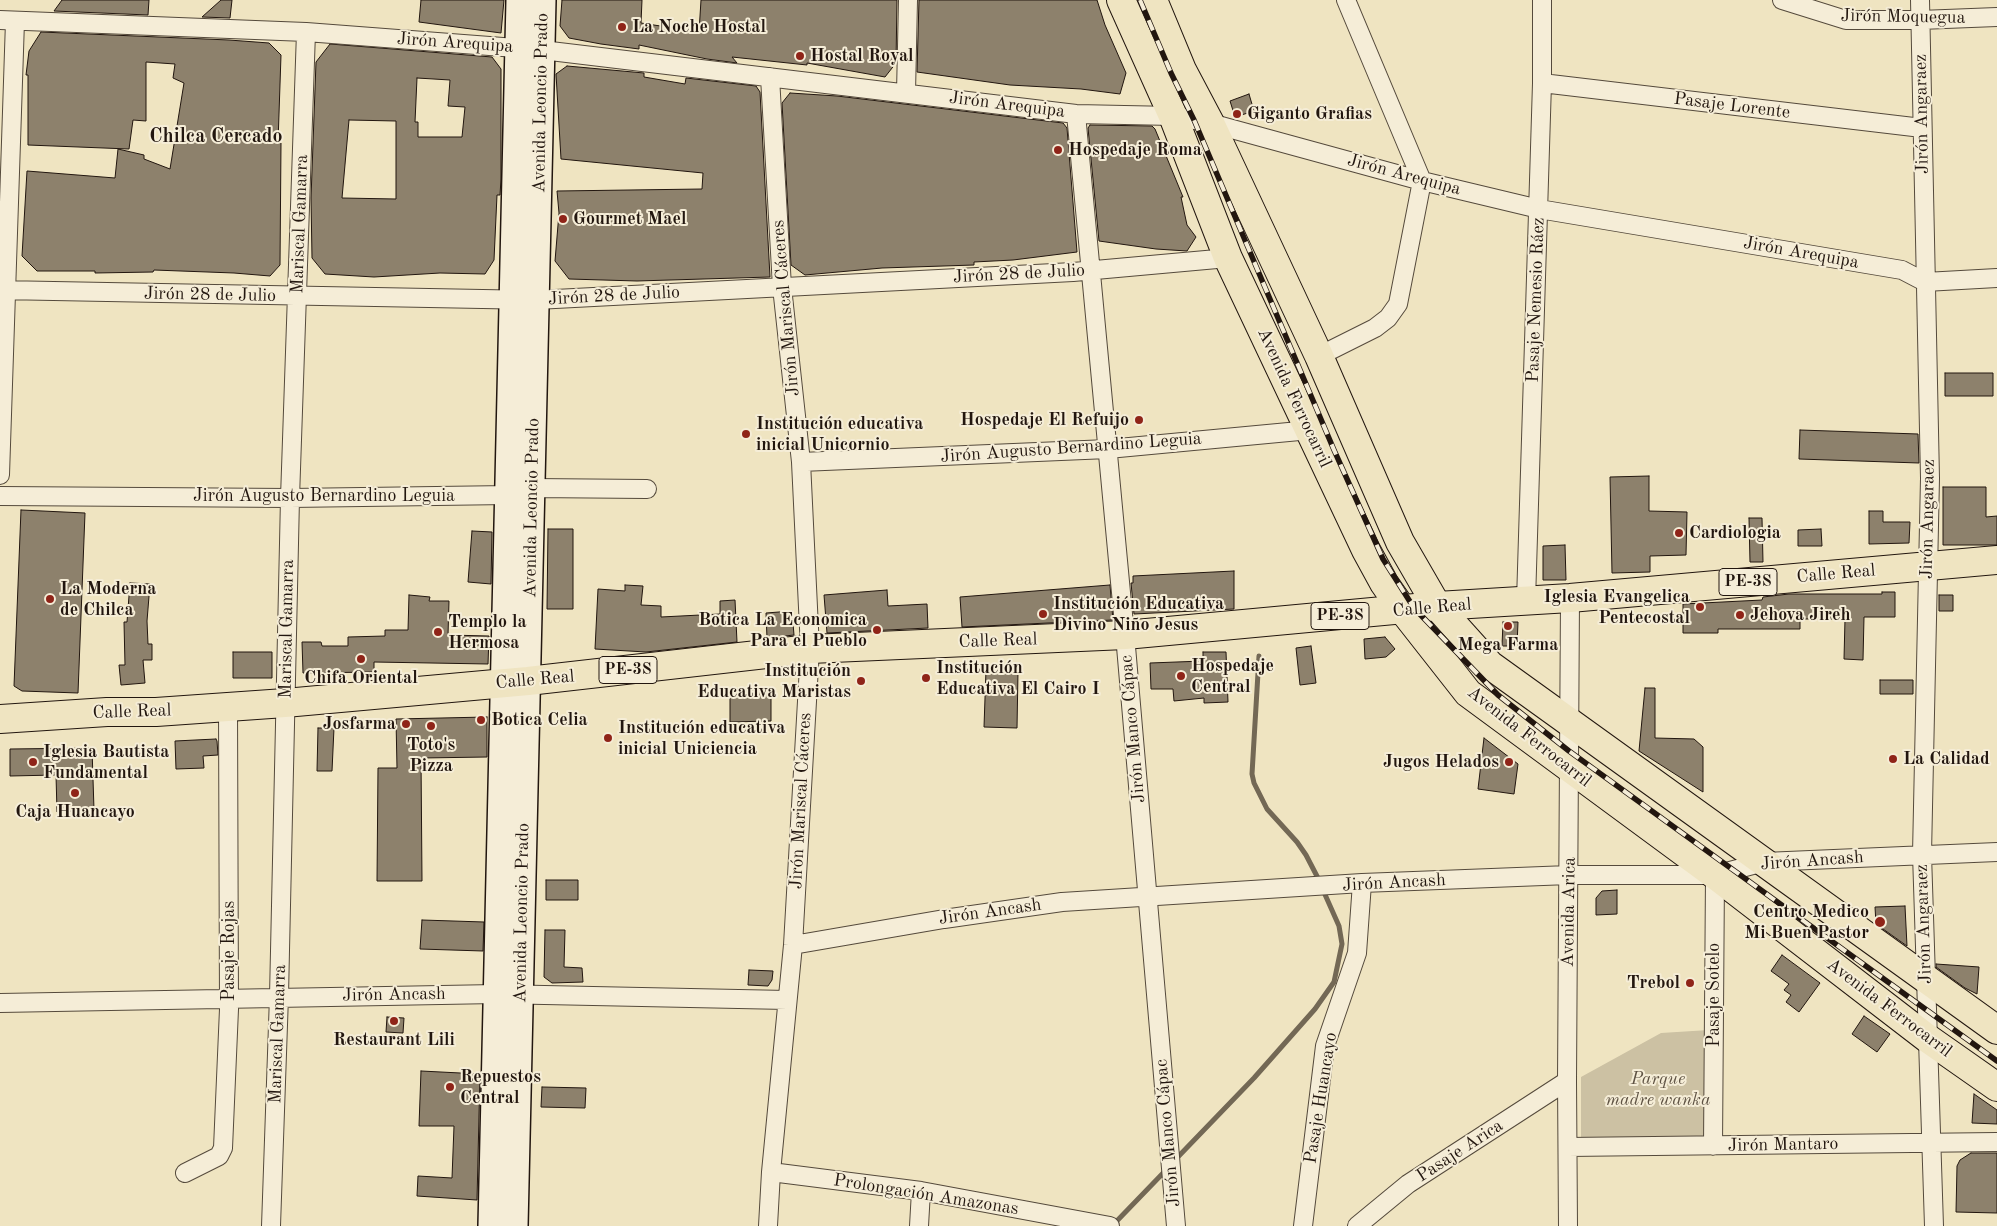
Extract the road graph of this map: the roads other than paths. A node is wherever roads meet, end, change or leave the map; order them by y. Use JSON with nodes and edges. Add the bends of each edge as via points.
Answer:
{"nodes":[{"id":1,"x":519,"y":0,"type":"edge"},
{"id":2,"x":543,"y":0,"type":"edge"},
{"id":3,"x":908,"y":0,"type":"edge"},
{"id":4,"x":1121,"y":0,"type":"edge"},
{"id":5,"x":1153,"y":0,"type":"edge"},
{"id":6,"x":1346,"y":0,"type":"edge"},
{"id":7,"x":1542,"y":0,"type":"edge"},
{"id":8,"x":1782,"y":0,"type":"edge"},
{"id":9,"x":1920,"y":0,"type":"edge"},
{"id":10,"x":1997,"y":17,"type":"edge"},
{"id":11,"x":1920,"y":20,"type":"junction"},
{"id":12,"x":8,"y":21,"type":"edge"},
{"id":13,"x":306,"y":32,"type":"junction"},
{"id":14,"x":530,"y":49,"type":"junction"},
{"id":15,"x":770,"y":77,"type":"junction"},
{"id":16,"x":1542,"y":83,"type":"junction"},
{"id":17,"x":906,"y":93,"type":"junction"},
{"id":18,"x":1076,"y":114,"type":"junction"},
{"id":19,"x":1173,"y":116,"type":"junction"},
{"id":20,"x":1210,"y":123,"type":"junction"},
{"id":21,"x":1922,"y":128,"type":"junction"},
{"id":22,"x":1422,"y":180,"type":"junction"},
{"id":23,"x":1539,"y":209,"type":"junction"},
{"id":24,"x":1228,"y":258,"type":"junction"},
{"id":25,"x":1091,"y":270,"type":"junction"},
{"id":26,"x":1997,"y":278,"type":"edge"},
{"id":27,"x":1925,"y":282,"type":"junction"},
{"id":28,"x":782,"y":286,"type":"junction"},
{"id":29,"x":3,"y":290,"type":"edge"},
{"id":30,"x":298,"y":297,"type":"junction"},
{"id":31,"x":525,"y":300,"type":"junction"},
{"id":32,"x":1319,"y":356,"type":"junction"},
{"id":33,"x":1310,"y":430,"type":"junction"},
{"id":34,"x":1108,"y":450,"type":"junction"},
{"id":35,"x":801,"y":462,"type":"junction"},
{"id":36,"x":0,"y":475,"type":"edge"},
{"id":37,"x":532,"y":488,"type":"junction"},
{"id":38,"x":647,"y":489,"type":"dead end"},
{"id":39,"x":509,"y":495,"type":"junction"},
{"id":40,"x":0,"y":496,"type":"edge"},
{"id":41,"x":290,"y":498,"type":"junction"},
{"id":42,"x":1997,"y":560,"type":"edge"},
{"id":43,"x":1926,"y":565,"type":"junction"},
{"id":44,"x":1570,"y":598,"type":"junction"},
{"id":45,"x":1526,"y":601,"type":"junction"},
{"id":46,"x":1437,"y":606,"type":"junction"},
{"id":47,"x":1402,"y":609,"type":"junction"},
{"id":48,"x":1126,"y":635,"type":"junction"},
{"id":49,"x":810,"y":649,"type":"junction"},
{"id":50,"x":516,"y":682,"type":"junction"},
{"id":51,"x":285,"y":703,"type":"junction"},
{"id":52,"x":228,"y":707,"type":"junction"},
{"id":53,"x":0,"y":719,"type":"edge"},
{"id":54,"x":1570,"y":724,"type":"junction"},
{"id":55,"x":1570,"y":770,"type":"junction"},
{"id":56,"x":1997,"y":852,"type":"edge"},
{"id":57,"x":1922,"y":854,"type":"junction"},
{"id":58,"x":1764,"y":862,"type":"junction"},
{"id":59,"x":1569,"y":875,"type":"junction"},
{"id":60,"x":1715,"y":875,"type":"junction"},
{"id":61,"x":1362,"y":883,"type":"junction"},
{"id":62,"x":1147,"y":897,"type":"junction"},
{"id":63,"x":793,"y":945,"type":"junction"},
{"id":64,"x":1926,"y":978,"type":"junction"},
{"id":65,"x":508,"y":994,"type":"junction"},
{"id":66,"x":279,"y":996,"type":"junction"},
{"id":67,"x":229,"y":997,"type":"junction"},
{"id":68,"x":787,"y":1000,"type":"junction"},
{"id":69,"x":0,"y":1003,"type":"edge"},
{"id":70,"x":1997,"y":1030,"type":"edge"},
{"id":71,"x":1927,"y":1038,"type":"junction"},
{"id":72,"x":1567,"y":1080,"type":"junction"},
{"id":73,"x":1997,"y":1088,"type":"edge"},
{"id":74,"x":1997,"y":1142,"type":"edge"},
{"id":75,"x":1932,"y":1143,"type":"junction"},
{"id":76,"x":1714,"y":1146,"type":"junction"},
{"id":77,"x":1568,"y":1147,"type":"junction"},
{"id":78,"x":771,"y":1172,"type":"junction"},
{"id":79,"x":185,"y":1173,"type":"dead end"},
{"id":80,"x":921,"y":1191,"type":"junction"},
{"id":81,"x":1086,"y":1223,"type":"edge"},
{"id":82,"x":271,"y":1226,"type":"edge"},
{"id":83,"x":492,"y":1226,"type":"edge"},
{"id":84,"x":515,"y":1226,"type":"edge"},
{"id":85,"x":768,"y":1226,"type":"edge"},
{"id":86,"x":919,"y":1226,"type":"edge"},
{"id":87,"x":1110,"y":1226,"type":"edge"},
{"id":88,"x":1176,"y":1226,"type":"edge"},
{"id":89,"x":1303,"y":1226,"type":"edge"},
{"id":90,"x":1357,"y":1226,"type":"edge"},
{"id":91,"x":1568,"y":1226,"type":"edge"},
{"id":92,"x":1934,"y":1226,"type":"edge"}],
"edges":[{"from":1,"to":14,"type":"street","name":"Avenida Leoncio Prado"},
{"from":2,"to":14,"type":"street","name":"Avenida Leoncio Prado"},
{"from":3,"to":17,"type":"street"},
{"from":4,"to":19,"type":"main road","name":"Avenida Ferrocarril"},
{"from":5,"to":20,"type":"main road","name":"Avenida Ferrocarril","via":[[1182,70]]},
{"from":6,"to":22,"type":"street"},
{"from":7,"to":16,"type":"street","name":"Pasaje Nemesio Ráez"},
{"from":8,"to":11,"type":"street","name":"Jirón Moquegua","via":[[1846,20]]},
{"from":9,"to":11,"type":"street","name":"Jirón Angaraez"},
{"from":10,"to":11,"type":"street","name":"Jirón Moquegua"},
{"from":11,"to":21,"type":"street","name":"Jirón Angaraez"},
{"from":12,"to":13,"type":"street","name":"Jirón Arequipa"},
{"from":12,"to":29,"type":"street"},
{"from":13,"to":14,"type":"street","name":"Jirón Arequipa"},
{"from":13,"to":30,"type":"street","name":"Mariscal Gamarra"},
{"from":14,"to":15,"type":"street","name":"Jirón Arequipa"},
{"from":14,"to":31,"type":"street","name":"Avenida Leoncio Prado"},
{"from":15,"to":17,"type":"street","name":"Jirón Arequipa"},
{"from":15,"to":28,"type":"street","name":"Jirón Mariscal Cáceres"},
{"from":16,"to":21,"type":"street","name":"Pasaje Lorente"},
{"from":16,"to":23,"type":"street","name":"Pasaje Nemesio Ráez"},
{"from":17,"to":18,"type":"street","name":"Jirón Arequipa"},
{"from":18,"to":19,"type":"street","name":"Jirón Arequipa"},
{"from":18,"to":25,"type":"street","name":"Jirón Manco Cápac"},
{"from":19,"to":20,"type":"street","name":"Jirón Arequipa"},
{"from":19,"to":24,"type":"main road","name":"Avenida Ferrocarril"},
{"from":20,"to":22,"type":"street","name":"Jirón Arequipa"},
{"from":20,"to":32,"type":"main road","name":"Avenida Ferrocarril"},
{"from":21,"to":27,"type":"street","name":"Jirón Angaraez"},
{"from":22,"to":23,"type":"street","name":"Jirón Arequipa"},
{"from":22,"to":32,"type":"street","via":[[1398,304],[1375,328]]},
{"from":23,"to":27,"type":"street","name":"Jirón Arequipa","via":[[1902,270]]},
{"from":23,"to":45,"type":"street","name":"Pasaje Nemesio Ráez"},
{"from":24,"to":25,"type":"street","name":"Jirón 28 de Julio"},
{"from":24,"to":33,"type":"main road","name":"Avenida Ferrocarril"},
{"from":25,"to":28,"type":"street","name":"Jirón 28 de Julio"},
{"from":25,"to":34,"type":"street","name":"Jirón Manco Cápac"},
{"from":26,"to":27,"type":"street"},
{"from":27,"to":43,"type":"street","name":"Jirón Angaraez","via":[[1930,478]]},
{"from":28,"to":31,"type":"street","name":"Jirón 28 de Julio"},
{"from":28,"to":35,"type":"street","name":"Jirón Mariscal Cáceres"},
{"from":29,"to":30,"type":"street","name":"Jirón 28 de Julio"},
{"from":29,"to":36,"type":"street"},
{"from":30,"to":31,"type":"street","name":"Jirón 28 de Julio"},
{"from":30,"to":41,"type":"street","name":"Mariscal Gamarra"},
{"from":31,"to":37,"type":"street","name":"Avenida Leoncio Prado"},
{"from":31,"to":39,"type":"street","name":"Avenida Leoncio Prado"},
{"from":32,"to":46,"type":"main road","name":"Avenida Ferrocarril","via":[[1400,542]]},
{"from":33,"to":34,"type":"street","name":"Jirón Augusto Bernardino Leguia"},
{"from":33,"to":47,"type":"main road","name":"Avenida Ferrocarril","via":[[1366,550]]},
{"from":34,"to":35,"type":"street","name":"Jirón Augusto Bernardino Leguia"},
{"from":34,"to":48,"type":"street","name":"Jirón Manco Cápac"},
{"from":35,"to":49,"type":"street","name":"Jirón Mariscal Cáceres"},
{"from":37,"to":38,"type":"street","name":"Jirón Augusto Bernardino Leguia"},
{"from":37,"to":39,"type":"street","name":"Jirón Augusto Bernardino Leguia"},
{"from":37,"to":50,"type":"street","name":"Avenida Leoncio Prado"},
{"from":39,"to":41,"type":"street","name":"Jirón Augusto Bernardino Leguia"},
{"from":39,"to":50,"type":"street","name":"Avenida Leoncio Prado"},
{"from":40,"to":41,"type":"street","name":"Jirón Augusto Bernardino Leguia"},
{"from":41,"to":51,"type":"street","name":"Mariscal Gamarra"},
{"from":42,"to":43,"type":"main road","name":"Calle Real","number":"PE-3S"},
{"from":43,"to":44,"type":"main road","name":"Calle Real","number":"PE-3S"},
{"from":43,"to":57,"type":"street","name":"Jirón Angaraez"},
{"from":44,"to":45,"type":"main road","name":"Calle Real","number":"PE-3S"},
{"from":44,"to":54,"type":"street","name":"Avenida Arica"},
{"from":45,"to":46,"type":"main road","name":"Calle Real","number":"PE-3S"},
{"from":46,"to":47,"type":"main road","name":"Calle Real","number":"PE-3S"},
{"from":46,"to":54,"type":"main road","name":"Avenida Ferrocarril","via":[[1490,665]]},
{"from":47,"to":48,"type":"main road","name":"Calle Real","number":"PE-3S"},
{"from":47,"to":55,"type":"main road","name":"Avenida Ferrocarril","via":[[1468,693]]},
{"from":48,"to":49,"type":"main road","name":"Calle Real","number":"PE-3S"},
{"from":48,"to":62,"type":"street","name":"Jirón Manco Cápac"},
{"from":49,"to":50,"type":"main road","name":"Calle Real","number":"PE-3S"},
{"from":49,"to":63,"type":"street","name":"Jirón Mariscal Cáceres"},
{"from":50,"to":51,"type":"main road","name":"Calle Real","number":"PE-3S"},
{"from":50,"to":65,"type":"street","name":"Avenida Leoncio Prado"},
{"from":51,"to":52,"type":"main road","name":"Calle Real","number":"PE-3S"},
{"from":51,"to":66,"type":"street","name":"Mariscal Gamarra"},
{"from":52,"to":53,"type":"main road","name":"Calle Real","number":"PE-3S"},
{"from":52,"to":67,"type":"street","name":"Pasaje Rojas"},
{"from":54,"to":55,"type":"street","name":"Avenida Arica"},
{"from":54,"to":58,"type":"main road","name":"Avenida Ferrocarril"},
{"from":55,"to":59,"type":"street","name":"Avenida Arica"},
{"from":55,"to":60,"type":"main road","name":"Avenida Ferrocarril"},
{"from":56,"to":57,"type":"street","name":"Jirón Ancash"},
{"from":57,"to":58,"type":"street","name":"Jirón Ancash"},
{"from":57,"to":64,"type":"street","name":"Jirón Angaraez"},
{"from":58,"to":60,"type":"street","name":"Jirón Ancash"},
{"from":58,"to":64,"type":"main road","name":"Avenida Ferrocarril"},
{"from":59,"to":60,"type":"street","name":"Jirón Ancash"},
{"from":59,"to":61,"type":"street","name":"Jirón Ancash"},
{"from":59,"to":72,"type":"street","name":"Avenida Arica"},
{"from":60,"to":71,"type":"main road","name":"Avenida Ferrocarril"},
{"from":60,"to":76,"type":"street","name":"Pasaje Sotelo"},
{"from":61,"to":62,"type":"street","name":"Jirón Ancash"},
{"from":61,"to":89,"type":"street","name":"Pasaje Huancayo","via":[[1357,954],[1325,1046]]},
{"from":62,"to":63,"type":"street","name":"Jirón Ancash","via":[[1062,902]]},
{"from":62,"to":88,"type":"street","name":"Jirón Manco Cápac"},
{"from":63,"to":68,"type":"street","name":"Jirón Mariscal Cáceres"},
{"from":64,"to":70,"type":"main road","name":"Avenida Ferrocarril"},
{"from":64,"to":71,"type":"street","name":"Jirón Angaraez"},
{"from":65,"to":66,"type":"street","name":"Jirón Ancash"},
{"from":65,"to":68,"type":"street","name":"Jirón Ancash"},
{"from":65,"to":83,"type":"street","name":"Avenida Leoncio Prado"},
{"from":65,"to":84,"type":"street","name":"Avenida Leoncio Prado"},
{"from":66,"to":67,"type":"street","name":"Jirón Ancash"},
{"from":66,"to":82,"type":"street","name":"Mariscal Gamarra"},
{"from":67,"to":69,"type":"street","name":"Jirón Ancash"},
{"from":67,"to":79,"type":"street","name":"Pasaje Rojas","via":[[223,1148],[219,1156]]},
{"from":68,"to":78,"type":"street","name":"Jirón Mariscal Cáceres"},
{"from":71,"to":73,"type":"main road","name":"Avenida Ferrocarril"},
{"from":71,"to":75,"type":"street","name":"Jirón Angaraez"},
{"from":72,"to":77,"type":"street","name":"Avenida Arica"},
{"from":72,"to":90,"type":"street","name":"Pasaje Arica","via":[[1408,1184]]},
{"from":74,"to":75,"type":"street","name":"Jirón Mantaro"},
{"from":75,"to":76,"type":"street","name":"Jirón Mantaro"},
{"from":75,"to":92,"type":"street","name":"Jirón Angaraez"},
{"from":76,"to":77,"type":"street","name":"Jirón Mantaro"},
{"from":77,"to":91,"type":"street","name":"Avenida Arica"},
{"from":78,"to":80,"type":"street","name":"Prolongación Amazonas"},
{"from":78,"to":85,"type":"street","name":"Jirón Mariscal Cáceres"},
{"from":80,"to":81,"type":"street","name":"Prolongación Amazonas"},
{"from":80,"to":86,"type":"street"},
{"from":81,"to":87,"type":"street","name":"Prolongación Amazonas"}]}
